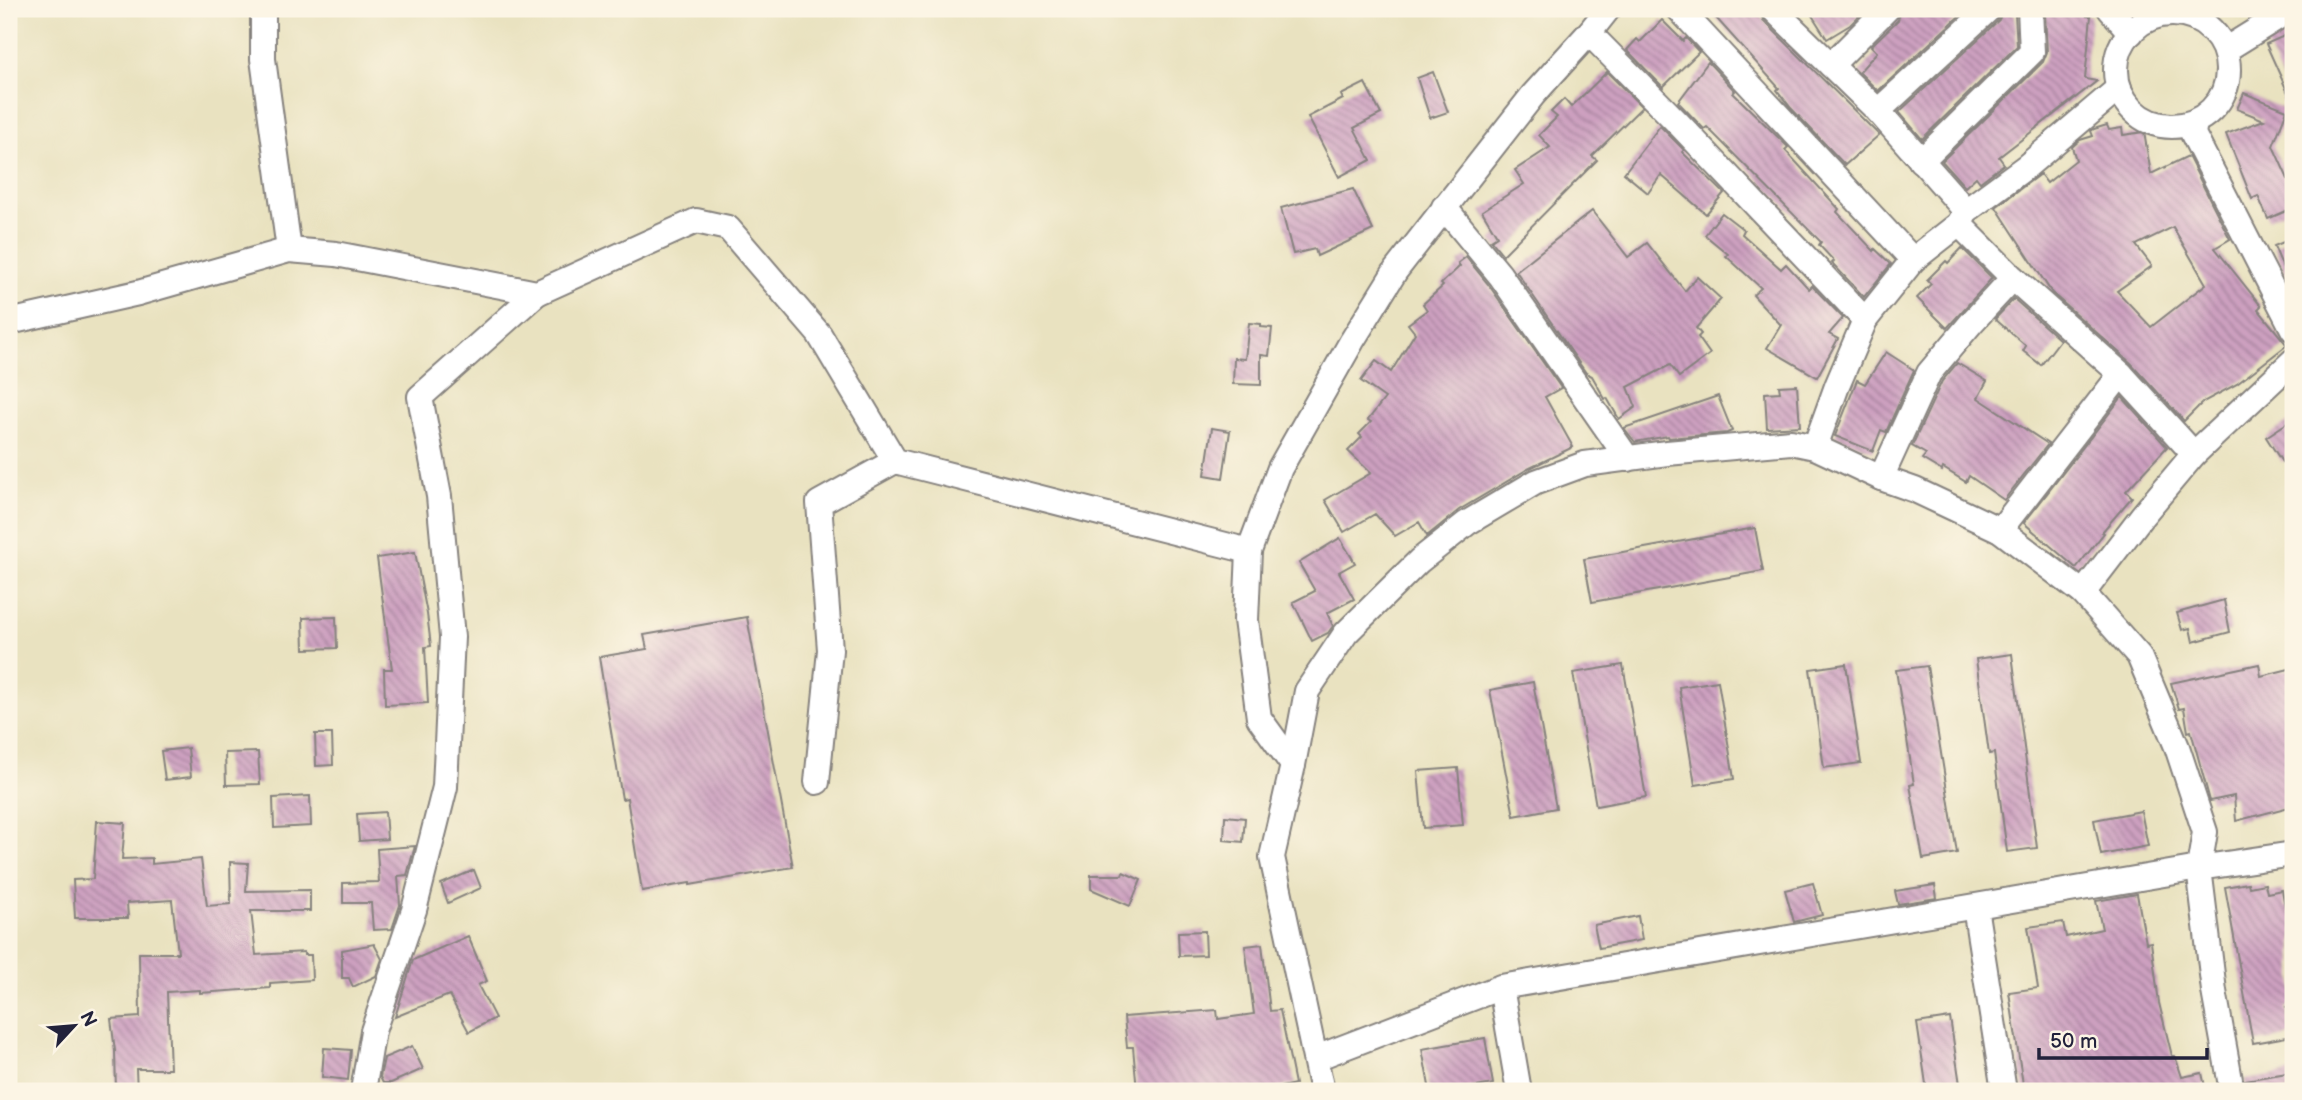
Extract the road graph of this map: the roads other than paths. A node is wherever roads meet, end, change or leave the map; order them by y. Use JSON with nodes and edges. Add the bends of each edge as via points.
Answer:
{"nodes":[{"id":1,"x":263,"y":9,"type":"edge"},
{"id":2,"x":1608,"y":9,"type":"edge"},
{"id":3,"x":1679,"y":9,"type":"edge"},
{"id":4,"x":1773,"y":9,"type":"edge"},
{"id":5,"x":1887,"y":9,"type":"edge"},
{"id":6,"x":1989,"y":9,"type":"edge"},
{"id":7,"x":2030,"y":9,"type":"edge"},
{"id":8,"x":2110,"y":9,"type":"edge"},
{"id":9,"x":2291,"y":9,"type":"edge"},
{"id":10,"x":2151,"y":12,"type":"edge"},
{"id":11,"x":1589,"y":33,"type":"junction"},
{"id":12,"x":2131,"y":33,"type":"junction"},
{"id":13,"x":2225,"y":50,"type":"junction"},
{"id":14,"x":1831,"y":65,"type":"junction"},
{"id":15,"x":2119,"y":88,"type":"junction"},
{"id":16,"x":1878,"y":111,"type":"junction"},
{"id":17,"x":2195,"y":122,"type":"junction"},
{"id":18,"x":1921,"y":161,"type":"junction"},
{"id":19,"x":1444,"y":207,"type":"junction"},
{"id":20,"x":1962,"y":218,"type":"junction"},
{"id":21,"x":289,"y":250,"type":"junction"},
{"id":22,"x":1913,"y":260,"type":"junction"},
{"id":23,"x":2013,"y":278,"type":"junction"},
{"id":24,"x":537,"y":293,"type":"junction"},
{"id":25,"x":1865,"y":320,"type":"junction"},
{"id":26,"x":9,"y":322,"type":"edge"},
{"id":27,"x":2293,"y":329,"type":"edge"},
{"id":28,"x":2293,"y":361,"type":"edge"},
{"id":29,"x":2121,"y":374,"type":"junction"},
{"id":30,"x":1815,"y":447,"type":"junction"},
{"id":31,"x":2194,"y":454,"type":"junction"},
{"id":32,"x":1628,"y":459,"type":"junction"},
{"id":33,"x":895,"y":461,"type":"junction"},
{"id":34,"x":1881,"y":478,"type":"junction"},
{"id":35,"x":2000,"y":530,"type":"junction"},
{"id":36,"x":1249,"y":551,"type":"junction"},
{"id":37,"x":2083,"y":593,"type":"junction"},
{"id":38,"x":1293,"y":765,"type":"junction"},
{"id":39,"x":817,"y":782,"type":"dead end"},
{"id":40,"x":2293,"y":854,"type":"edge"},
{"id":41,"x":2199,"y":868,"type":"junction"},
{"id":42,"x":1975,"y":907,"type":"junction"},
{"id":43,"x":1501,"y":987,"type":"junction"},
{"id":44,"x":1315,"y":1058,"type":"junction"},
{"id":45,"x":363,"y":1091,"type":"edge"},
{"id":46,"x":1322,"y":1091,"type":"edge"},
{"id":47,"x":1519,"y":1091,"type":"edge"},
{"id":48,"x":2004,"y":1091,"type":"edge"},
{"id":49,"x":2232,"y":1091,"type":"edge"}],
"edges":[{"from":1,"to":21,"type":"street","via":[[263,59]]},
{"from":2,"to":11,"type":"street"},
{"from":3,"to":22,"type":"street"},
{"from":4,"to":14,"type":"street"},
{"from":5,"to":14,"type":"street"},
{"from":6,"to":16,"type":"street"},
{"from":7,"to":18,"type":"street","via":[[2032,52]]},
{"from":8,"to":12,"type":"street"},
{"from":9,"to":13,"type":"street"},
{"from":10,"to":12,"type":"street"},
{"from":10,"to":13,"type":"street","via":[[2189,16],[2215,33]]},
{"from":11,"to":19,"type":"street","via":[[1532,95]]},
{"from":11,"to":25,"type":"street"},
{"from":12,"to":15,"type":"street","via":[[2116,64]]},
{"from":13,"to":17,"type":"street","via":[[2224,94],[2207,116]]},
{"from":14,"to":16,"type":"street"},
{"from":15,"to":17,"type":"street","via":[[2127,105],[2157,125],[2177,127]]},
{"from":15,"to":20,"type":"street"},
{"from":16,"to":18,"type":"street"},
{"from":17,"to":27,"type":"street","via":[[2193,134]]},
{"from":18,"to":20,"type":"street"},
{"from":19,"to":32,"type":"street","via":[[1500,275]]},
{"from":19,"to":36,"type":"street","via":[[1396,270],[1280,468]]},
{"from":20,"to":22,"type":"street"},
{"from":20,"to":23,"type":"street"},
{"from":21,"to":24,"type":"street","via":[[336,254]]},
{"from":21,"to":26,"type":"street","via":[[138,293]]},
{"from":22,"to":25,"type":"street"},
{"from":23,"to":29,"type":"street"},
{"from":23,"to":34,"type":"street","via":[[1929,373]]},
{"from":24,"to":33,"type":"street","via":[[696,221],[728,228],[818,334]]},
{"from":24,"to":45,"type":"street","via":[[419,397],[439,496],[452,637],[445,787],[414,911],[373,1031]]},
{"from":25,"to":30,"type":"street"},
{"from":28,"to":31,"type":"street"},
{"from":29,"to":31,"type":"street"},
{"from":29,"to":35,"type":"street"},
{"from":30,"to":32,"type":"street","via":[[1791,442]]},
{"from":30,"to":34,"type":"street"},
{"from":31,"to":37,"type":"street"},
{"from":32,"to":38,"type":"street","via":[[1585,464],[1535,482],[1467,523],[1419,561],[1346,633],[1307,691]]},
{"from":33,"to":36,"type":"street"},
{"from":33,"to":39,"type":"street","via":[[819,503],[830,650]]},
{"from":34,"to":35,"type":"street"},
{"from":35,"to":37,"type":"street"},
{"from":36,"to":38,"type":"street","via":[[1246,620],[1259,718]]},
{"from":37,"to":41,"type":"street","via":[[2139,656],[2177,747],[2205,832]]},
{"from":38,"to":44,"type":"street","via":[[1272,857]]},
{"from":40,"to":41,"type":"street"},
{"from":41,"to":42,"type":"street"},
{"from":41,"to":49,"type":"street"},
{"from":42,"to":43,"type":"street"},
{"from":42,"to":48,"type":"street"},
{"from":43,"to":44,"type":"street"},
{"from":43,"to":47,"type":"street"},
{"from":44,"to":46,"type":"street"}]}
